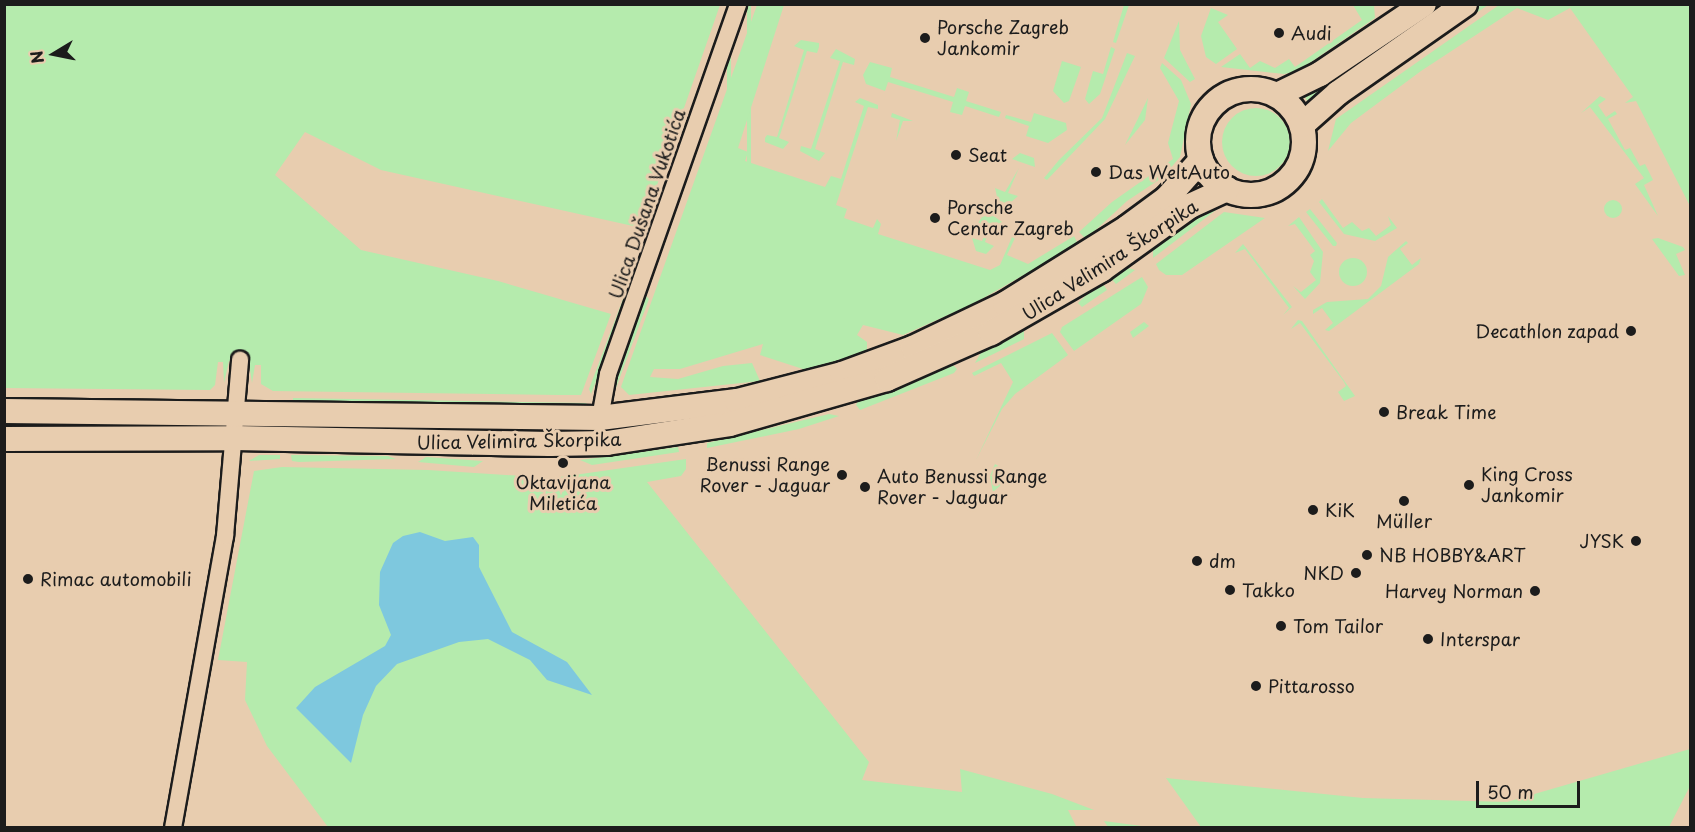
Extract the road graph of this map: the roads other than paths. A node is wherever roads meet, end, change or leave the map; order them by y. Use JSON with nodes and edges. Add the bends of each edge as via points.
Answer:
{"nodes":[{"id":1,"x":738,"y":4,"type":"edge"},
{"id":2,"x":1424,"y":4,"type":"edge"},
{"id":3,"x":1465,"y":4,"type":"edge"},
{"id":4,"x":1277,"y":95,"type":"junction"},
{"id":5,"x":1302,"y":125,"type":"junction"},
{"id":6,"x":1201,"y":160,"type":"junction"},
{"id":7,"x":1227,"y":189,"type":"junction"},
{"id":8,"x":240,"y":360,"type":"dead end"},
{"id":9,"x":4,"y":411,"type":"edge"},
{"id":10,"x":236,"y":413,"type":"junction"},
{"id":11,"x":600,"y":418,"type":"junction"},
{"id":12,"x":234,"y":438,"type":"junction"},
{"id":13,"x":4,"y":440,"type":"edge"},
{"id":14,"x":173,"y":828,"type":"edge"}],
"edges":[{"from":1,"to":11,"type":"street","name":"Ulica Dušana Vukotića","via":[[608,374]]},
{"from":2,"to":4,"type":"main road","via":[[1320,74]]},
{"from":3,"to":5,"type":"main road","via":[[1338,93]]},
{"from":4,"to":5,"type":"main road","via":[[1293,109]]},
{"from":4,"to":6,"type":"main road","via":[[1255,88],[1238,90],[1220,99],[1202,122],[1198,147]]},
{"from":5,"to":7,"type":"main road","via":[[1302,158],[1285,183],[1253,195]]},
{"from":6,"to":7,"type":"main road","via":[[1211,177]]},
{"from":6,"to":11,"type":"main road","name":"Ulica Velimira Škorpika","via":[[1167,198],[1089,253],[1005,304],[913,348],[785,390],[737,401]]},
{"from":7,"to":12,"type":"main road","name":"Ulica Velimira Škorpika","via":[[1190,207],[1101,270],[991,333],[887,378],[774,414],[679,434],[607,442]]},
{"from":8,"to":10,"type":"street"},
{"from":9,"to":10,"type":"main road","name":"Ulica Velimira Škorpika"},
{"from":10,"to":11,"type":"main road","name":"Ulica Velimira Škorpika"},
{"from":10,"to":12,"type":"street"},
{"from":12,"to":13,"type":"main road","name":"Ulica Velimira Škorpika"},
{"from":12,"to":14,"type":"street","via":[[225,536]]}]}
